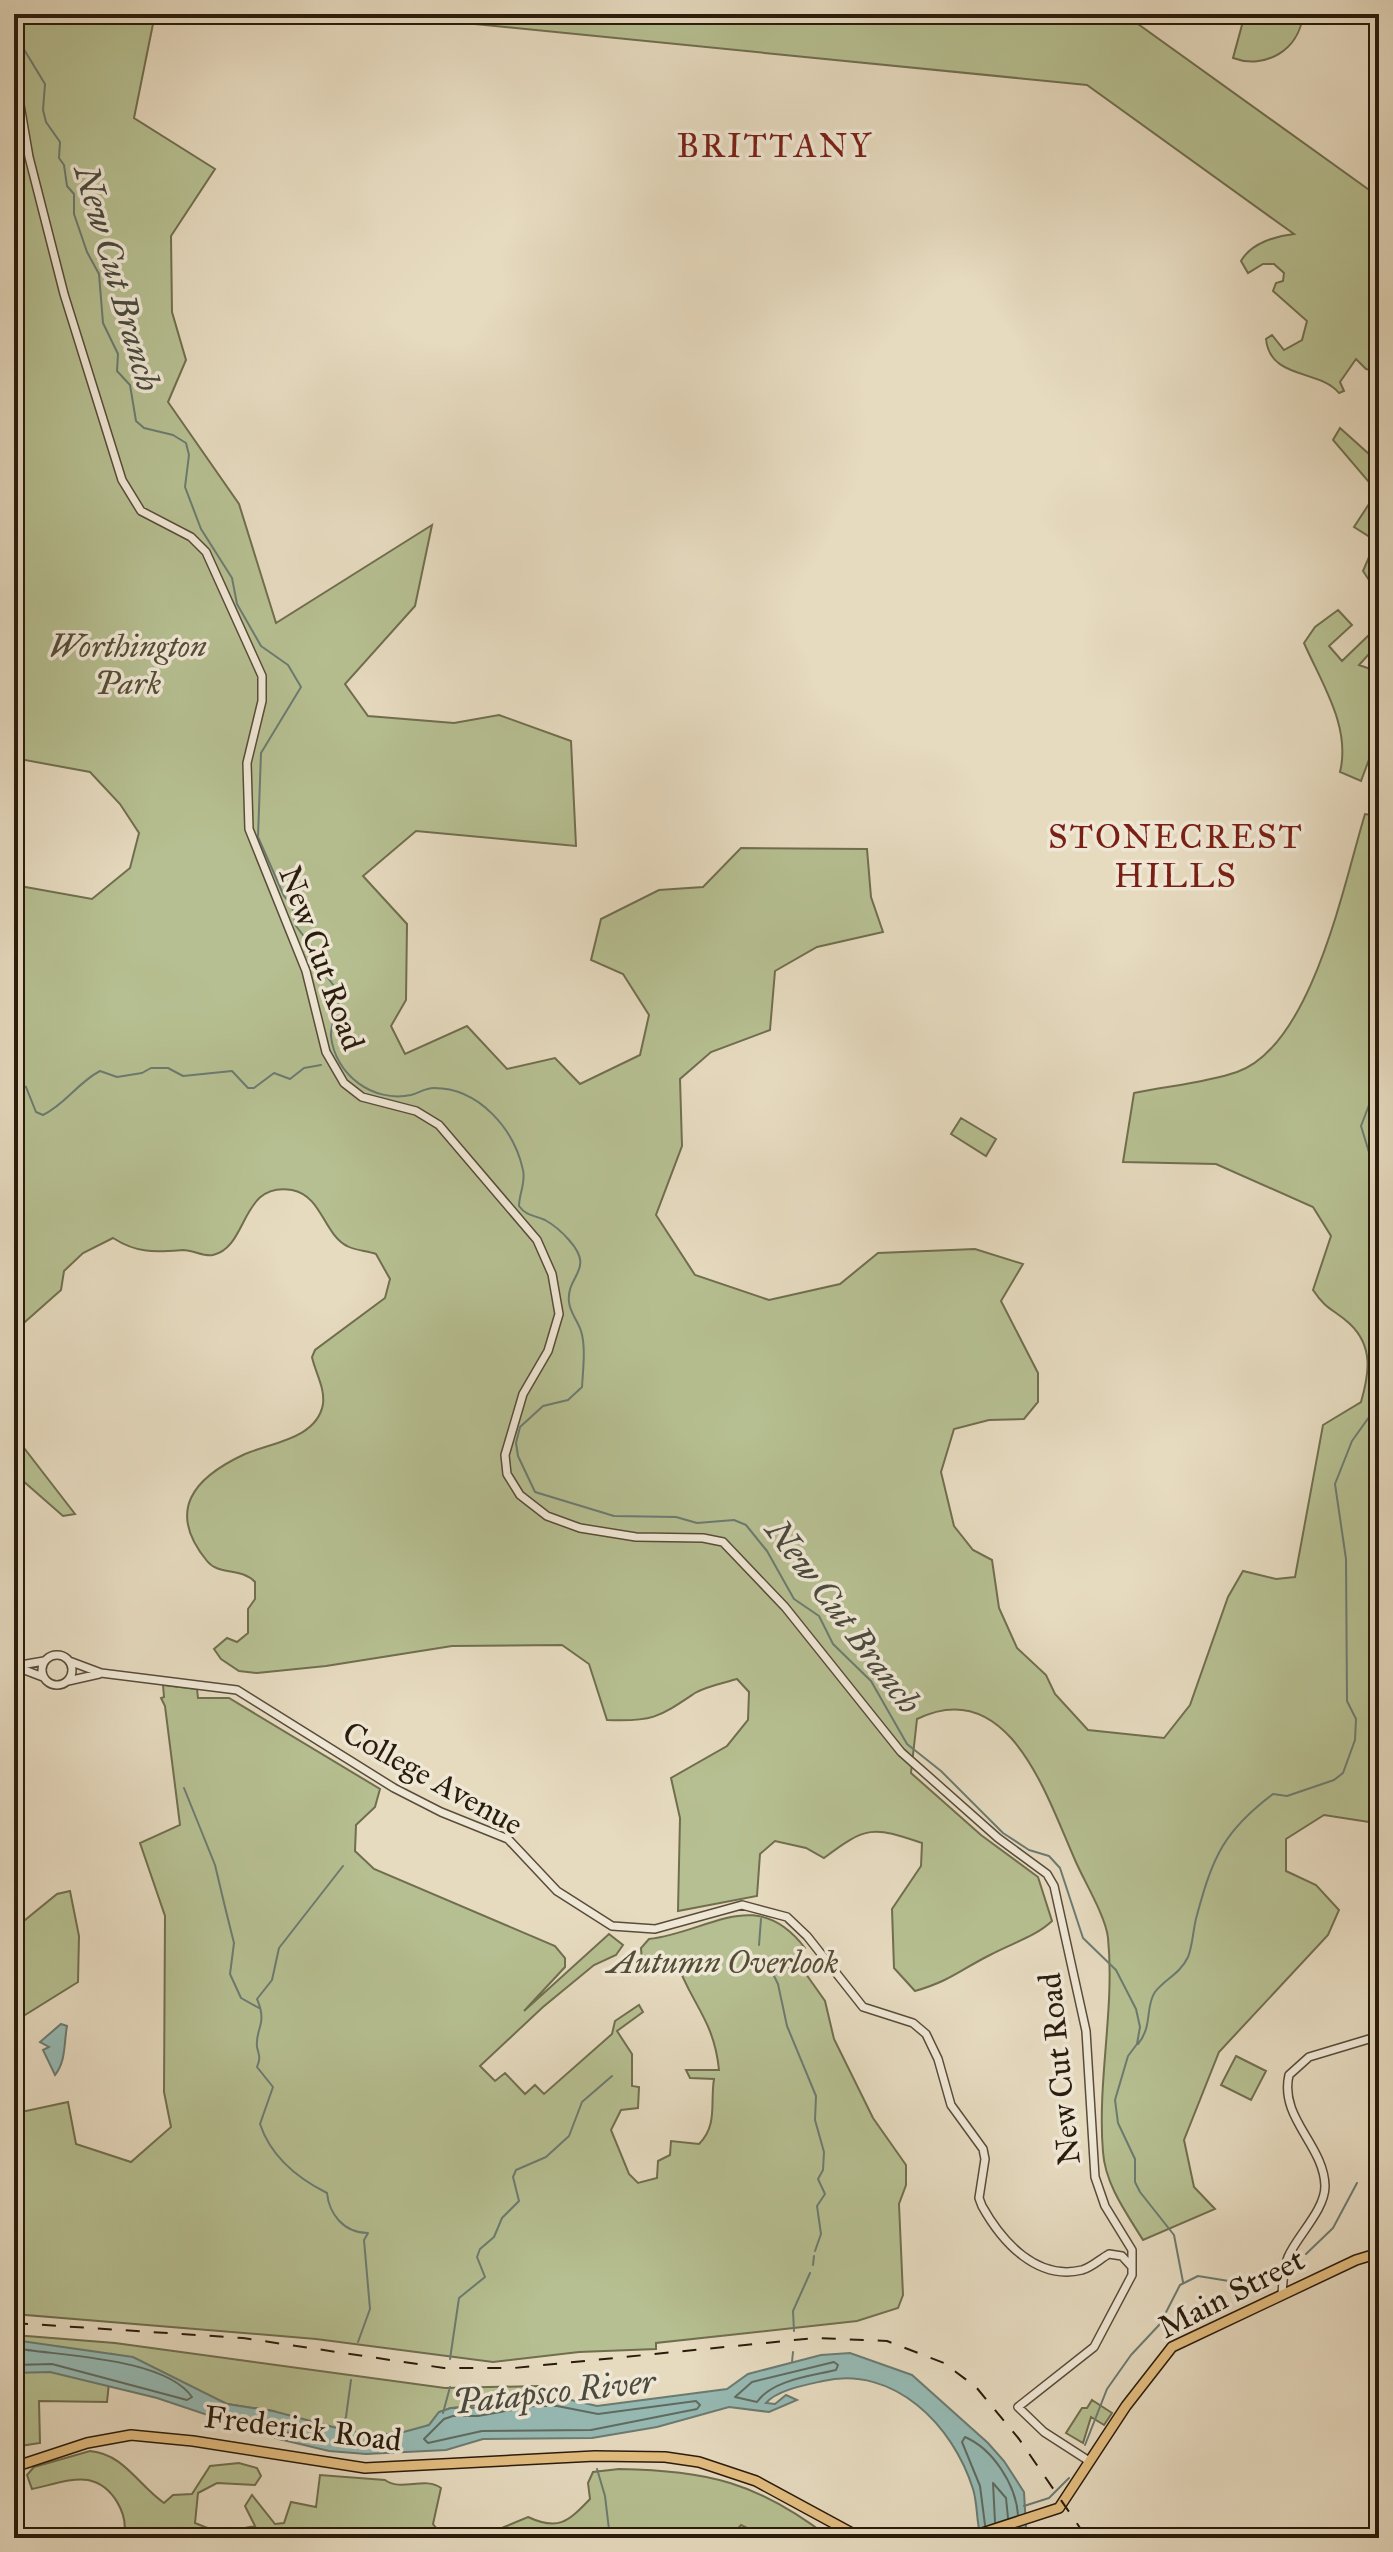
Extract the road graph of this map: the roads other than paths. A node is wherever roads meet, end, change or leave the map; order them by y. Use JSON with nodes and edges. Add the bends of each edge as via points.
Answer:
{"nodes":[{"id":1,"x":14,"y":70,"type":"edge"},
{"id":2,"x":44,"y":1661,"type":"junction"},
{"id":3,"x":69,"y":1661,"type":"junction"},
{"id":4,"x":14,"y":1666,"type":"edge"},
{"id":5,"x":101,"y":1673,"type":"junction"},
{"id":6,"x":43,"y":1677,"type":"junction"},
{"id":7,"x":68,"y":1681,"type":"junction"},
{"id":8,"x":1379,"y":2036,"type":"edge"},
{"id":9,"x":1379,"y":2253,"type":"edge"},
{"id":10,"x":1131,"y":2266,"type":"junction"},
{"id":11,"x":1282,"y":2294,"type":"junction"},
{"id":12,"x":1089,"y":2461,"type":"junction"},
{"id":13,"x":14,"y":2467,"type":"edge"},
{"id":14,"x":861,"y":2538,"type":"edge"},
{"id":15,"x":969,"y":2538,"type":"edge"}],
"edges":[{"from":1,"to":10,"type":"street","name":"New Cut Road","via":[[60,282],[122,480],[141,511],[191,537],[206,552],[262,676],[262,701],[246,774],[249,829],[306,971],[326,1052],[344,1083],[362,1097],[416,1111],[439,1125],[537,1240],[547,1260],[559,1314],[556,1332],[523,1394],[505,1455],[507,1474],[520,1495],[563,1524],[636,1537],[723,1542],[793,1616],[901,1752],[1047,1874],[1059,1900],[1082,2005],[1095,2177],[1105,2206],[1132,2250]]},
{"from":2,"to":3,"type":"street","name":"College Avenue","via":[[60,1655]]},
{"from":2,"to":4,"type":"street","name":"College Avenue"},
{"from":2,"to":6,"type":"street"},
{"from":3,"to":5,"type":"street","name":"College Avenue"},
{"from":3,"to":7,"type":"street"},
{"from":4,"to":6,"type":"street","name":"College Avenue"},
{"from":5,"to":7,"type":"street","name":"College Avenue"},
{"from":5,"to":10,"type":"street","name":"College Avenue","via":[[237,1690],[394,1788],[508,1839],[557,1891],[612,1926],[655,1929],[742,1905],[787,1917],[863,2007],[913,2023],[926,2034],[951,2105],[983,2149],[982,2206],[1022,2255],[1050,2271],[1080,2270],[1114,2253]]},
{"from":6,"to":7,"type":"street","name":"College Avenue","via":[[54,1685]]},
{"from":8,"to":11,"type":"street","via":[[1309,2057],[1289,2075],[1290,2106],[1325,2184],[1287,2260]]},
{"from":9,"to":11,"type":"main road","name":"Main Street"},
{"from":10,"to":12,"type":"street","via":[[1131,2279],[1094,2347],[1018,2407],[1044,2432]]},
{"from":11,"to":12,"type":"main road","name":"Main Street","via":[[1172,2347]]},
{"from":12,"to":15,"type":"main road","name":"Main Street","via":[[1059,2508]]},
{"from":13,"to":14,"type":"main road","name":"Frederick Road","via":[[131,2435],[365,2468],[665,2457],[756,2481]]}]}
